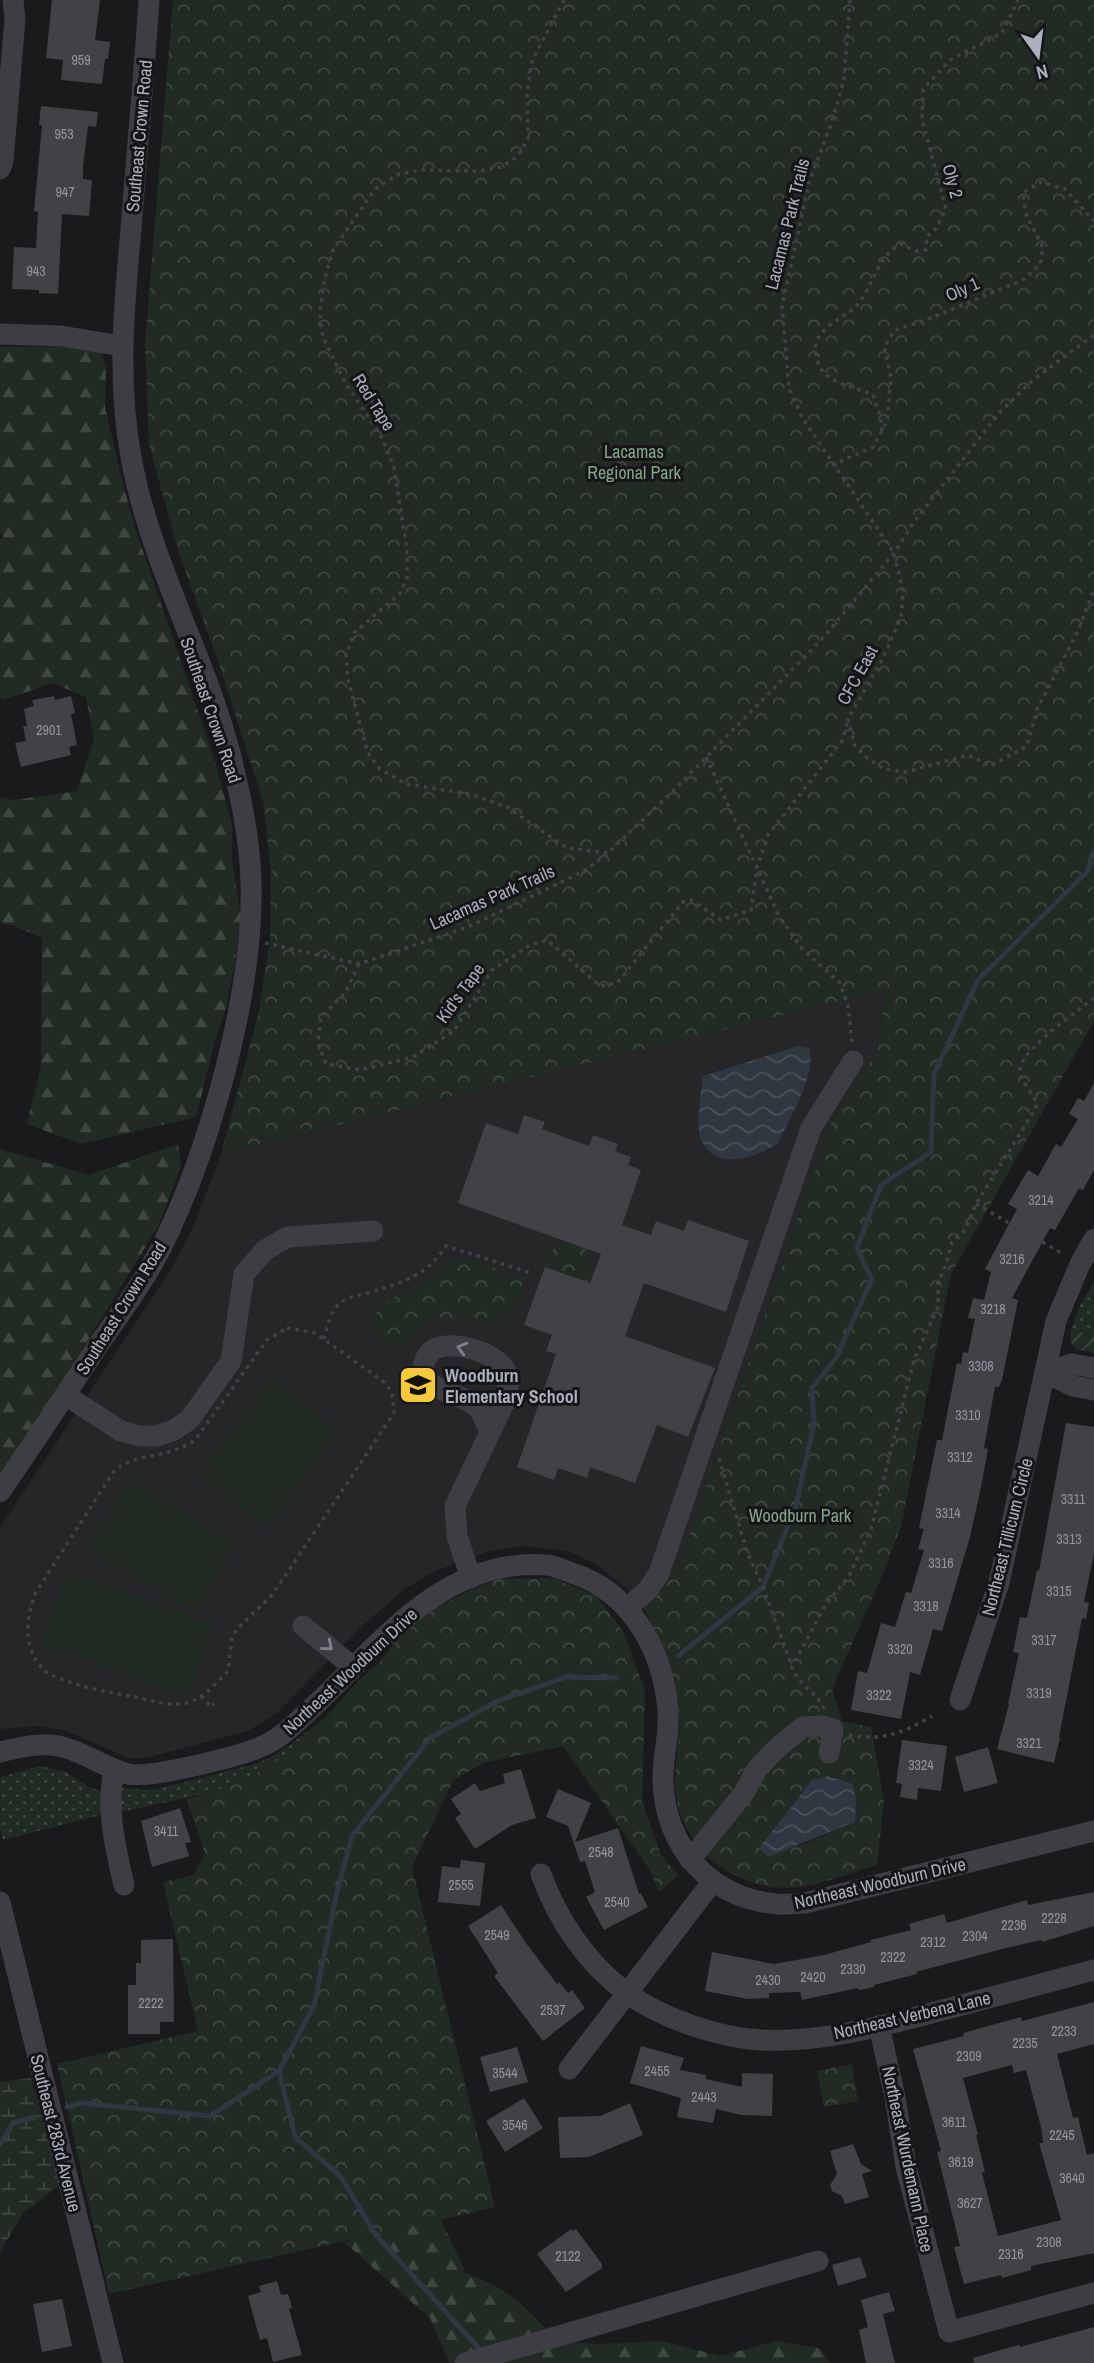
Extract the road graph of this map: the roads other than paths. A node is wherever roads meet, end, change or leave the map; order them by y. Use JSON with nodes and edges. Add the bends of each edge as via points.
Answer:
{"nodes":[{"id":1,"x":13,"y":0,"type":"edge"},
{"id":2,"x":149,"y":0,"type":"edge"},
{"id":3,"x":0,"y":169,"type":"edge"},
{"id":4,"x":0,"y":334,"type":"edge"},
{"id":5,"x":122,"y":346,"type":"junction"},
{"id":6,"x":853,"y":1061,"type":"road end"},
{"id":7,"x":373,"y":1231,"type":"dead end"},
{"id":8,"x":1094,"y":1239,"type":"edge"},
{"id":9,"x":1094,"y":1368,"type":"edge"},
{"id":10,"x":1045,"y":1371,"type":"junction"},
{"id":11,"x":1094,"y":1390,"type":"edge"},
{"id":12,"x":65,"y":1395,"type":"junction"},
{"id":13,"x":490,"y":1432,"type":"junction"},
{"id":14,"x":0,"y":1492,"type":"edge"},
{"id":15,"x":471,"y":1578,"type":"junction"},
{"id":16,"x":627,"y":1608,"type":"junction"},
{"id":17,"x":303,"y":1626,"type":"dead end"},
{"id":18,"x":353,"y":1667,"type":"junction"},
{"id":19,"x":960,"y":1700,"type":"dead end"},
{"id":20,"x":0,"y":1752,"type":"edge"},
{"id":21,"x":829,"y":1753,"type":"dead end"},
{"id":22,"x":114,"y":1769,"type":"junction"},
{"id":23,"x":1094,"y":1832,"type":"edge"},
{"id":24,"x":690,"y":1860,"type":"junction"},
{"id":25,"x":541,"y":1874,"type":"dead end"},
{"id":26,"x":713,"y":1881,"type":"junction"},
{"id":27,"x":124,"y":1885,"type":"dead end"},
{"id":28,"x":0,"y":1902,"type":"edge"},
{"id":29,"x":4,"y":1941,"type":"edge"},
{"id":30,"x":1094,"y":1970,"type":"edge"},
{"id":31,"x":627,"y":1993,"type":"junction"},
{"id":32,"x":879,"y":2026,"type":"junction"},
{"id":33,"x":569,"y":2069,"type":"dead end"},
{"id":34,"x":818,"y":2261,"type":"dead end"},
{"id":35,"x":1094,"y":2293,"type":"edge"},
{"id":36,"x":113,"y":2363,"type":"edge"},
{"id":37,"x":465,"y":2363,"type":"edge"}],
"edges":[{"from":1,"to":3,"type":"street"},
{"from":2,"to":5,"type":"street","name":"Southeast Crown Road"},
{"from":4,"to":5,"type":"street","via":[[61,336]]},
{"from":5,"to":12,"type":"street","name":"Southeast Crown Road","via":[[125,418],[140,497],[229,752],[240,797],[251,879],[249,939],[228,1057],[194,1171],[160,1249]]},
{"from":6,"to":16,"type":"street","via":[[811,1128],[659,1573]]},
{"from":7,"to":12,"type":"street","via":[[288,1237],[265,1250],[244,1274],[231,1362],[190,1420],[174,1430],[157,1436],[121,1431]]},
{"from":8,"to":10,"type":"street","name":"Northeast Tillicum Circle","via":[[1056,1321]]},
{"from":9,"to":10,"type":"street","via":[[1072,1364]]},
{"from":10,"to":11,"type":"street","via":[[1073,1386]]},
{"from":10,"to":19,"type":"street","name":"Northeast Tillicum Circle","via":[[999,1583]]},
{"from":12,"to":14,"type":"street","name":"Southeast Crown Road"},
{"from":13,"to":13,"type":"street","one_way":true,"via":[[509,1384],[502,1363],[452,1344],[431,1351],[424,1364],[427,1378],[438,1389],[466,1398],[478,1408]]},
{"from":13,"to":15,"type":"street","via":[[455,1506],[457,1536]]},
{"from":15,"to":16,"type":"street","name":"Northeast Woodburn Drive","via":[[521,1565],[548,1564],[609,1590]]},
{"from":15,"to":18,"type":"street","name":"Northeast Woodburn Drive","via":[[438,1592],[403,1618]]},
{"from":16,"to":24,"type":"street","name":"Northeast Woodburn Drive","via":[[655,1653],[662,1679],[668,1710],[663,1782],[667,1808],[677,1843]]},
{"from":17,"to":18,"type":"street","one_way":true},
{"from":18,"to":22,"type":"street","name":"Northeast Woodburn Drive","via":[[288,1731],[259,1748],[153,1775]]},
{"from":20,"to":22,"type":"street","name":"Northeast Woodburn Drive","via":[[33,1745],[64,1747]]},
{"from":21,"to":24,"type":"street","via":[[833,1729],[803,1727],[757,1769],[744,1793]]},
{"from":22,"to":27,"type":"street","via":[[111,1825]]},
{"from":23,"to":26,"type":"street","name":"Northeast Woodburn Drive","via":[[805,1903],[779,1905],[749,1899]]},
{"from":24,"to":26,"type":"street","name":"Northeast Woodburn Drive"},
{"from":25,"to":31,"type":"street","name":"Northeast Verbena Lane","via":[[566,1927]]},
{"from":26,"to":31,"type":"street"},
{"from":28,"to":29,"type":"street","name":"Southeast 283rd Avenue"},
{"from":29,"to":36,"type":"street","name":"Southeast 283rd Avenue"},
{"from":30,"to":32,"type":"street","name":"Northeast Verbena Lane"},
{"from":31,"to":32,"type":"street","name":"Northeast Verbena Lane","via":[[712,2032],[761,2040],[804,2039]]},
{"from":31,"to":33,"type":"street"},
{"from":32,"to":35,"type":"street","name":"Northeast Wurdemann Place","via":[[906,2167],[949,2332]]},
{"from":34,"to":37,"type":"street"}]}
